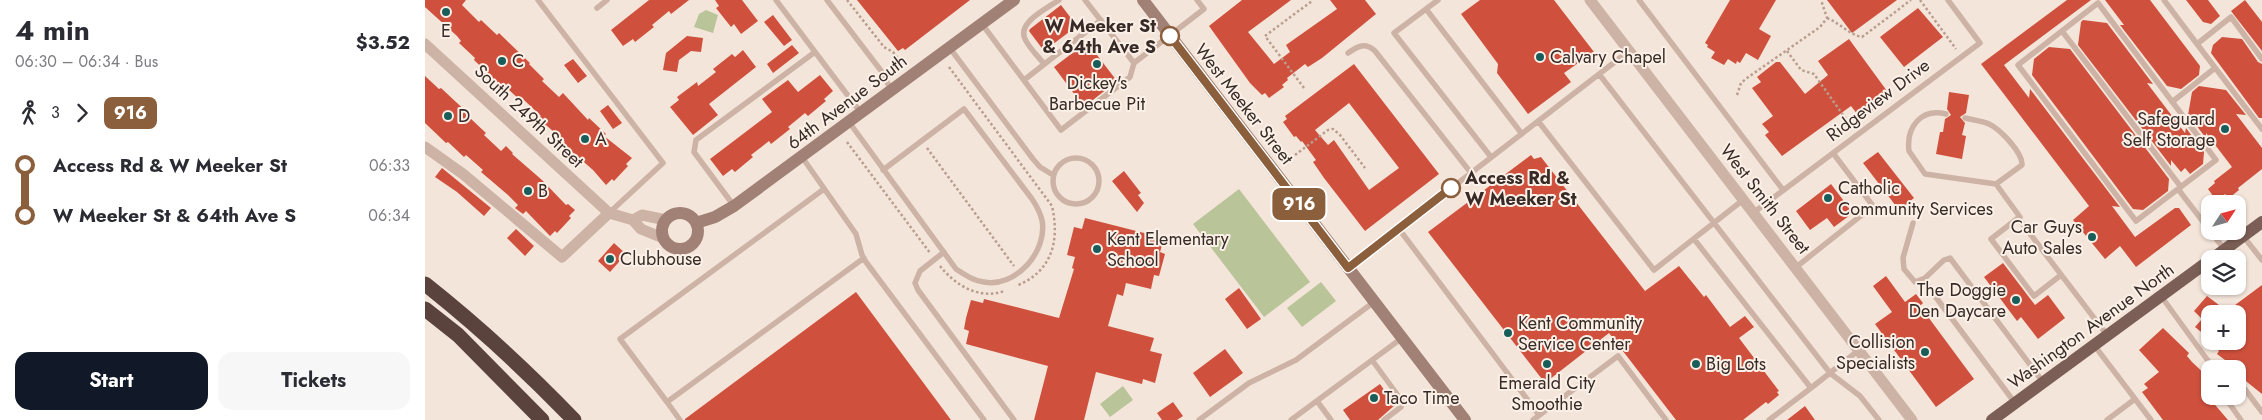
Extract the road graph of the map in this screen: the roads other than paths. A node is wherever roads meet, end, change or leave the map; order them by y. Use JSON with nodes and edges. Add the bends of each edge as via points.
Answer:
{"nodes":[{"id":1,"x":538,"y":0,"type":"edge"},
{"id":2,"x":607,"y":0,"type":"edge"},
{"id":3,"x":776,"y":0,"type":"edge"},
{"id":4,"x":827,"y":0,"type":"edge"},
{"id":5,"x":1014,"y":0,"type":"edge"},
{"id":6,"x":1059,"y":0,"type":"edge"},
{"id":7,"x":1085,"y":0,"type":"edge"},
{"id":8,"x":1143,"y":0,"type":"edge"},
{"id":9,"x":1197,"y":0,"type":"edge"},
{"id":10,"x":1438,"y":0,"type":"edge"},
{"id":11,"x":1590,"y":0,"type":"edge"},
{"id":12,"x":1639,"y":0,"type":"edge"},
{"id":13,"x":1948,"y":0,"type":"edge"},
{"id":14,"x":2164,"y":0,"type":"edge"},
{"id":15,"x":597,"y":8,"type":"dead end"},
{"id":16,"x":1426,"y":9,"type":"junction"},
{"id":17,"x":1101,"y":20,"type":"junction"},
{"id":18,"x":982,"y":24,"type":"junction"},
{"id":19,"x":2062,"y":31,"type":"junction"},
{"id":20,"x":1170,"y":36,"type":"junction"},
{"id":21,"x":425,"y":44,"type":"edge"},
{"id":22,"x":2197,"y":44,"type":"junction"},
{"id":23,"x":949,"y":47,"type":"junction"},
{"id":24,"x":1629,"y":51,"type":"junction"},
{"id":25,"x":815,"y":52,"type":"junction"},
{"id":26,"x":1348,"y":53,"type":"dead end"},
{"id":27,"x":2262,"y":59,"type":"edge"},
{"id":28,"x":1134,"y":63,"type":"junction"},
{"id":29,"x":1044,"y":64,"type":"junction"},
{"id":30,"x":2215,"y":68,"type":"junction"},
{"id":31,"x":1599,"y":74,"type":"junction"},
{"id":32,"x":1024,"y":80,"type":"junction"},
{"id":33,"x":891,"y":90,"type":"junction"},
{"id":34,"x":2172,"y":102,"type":"junction"},
{"id":35,"x":861,"y":113,"type":"junction"},
{"id":36,"x":1946,"y":114,"type":"dead end"},
{"id":37,"x":1965,"y":118,"type":"dead end"},
{"id":38,"x":1538,"y":121,"type":"junction"},
{"id":39,"x":849,"y":122,"type":"junction"},
{"id":40,"x":2262,"y":129,"type":"edge"},
{"id":41,"x":1522,"y":134,"type":"junction"},
{"id":42,"x":425,"y":147,"type":"edge"},
{"id":43,"x":1833,"y":153,"type":"junction"},
{"id":44,"x":802,"y":157,"type":"junction"},
{"id":45,"x":1491,"y":157,"type":"junction"},
{"id":46,"x":883,"y":170,"type":"junction"},
{"id":47,"x":1471,"y":173,"type":"junction"},
{"id":48,"x":1053,"y":175,"type":"junction"},
{"id":49,"x":1996,"y":184,"type":"junction"},
{"id":50,"x":2179,"y":188,"type":"junction"},
{"id":51,"x":824,"y":189,"type":"junction"},
{"id":52,"x":1783,"y":190,"type":"junction"},
{"id":53,"x":1743,"y":200,"type":"junction"},
{"id":54,"x":735,"y":206,"type":"junction"},
{"id":55,"x":609,"y":213,"type":"junction"},
{"id":56,"x":1753,"y":213,"type":"junction"},
{"id":57,"x":2018,"y":218,"type":"junction"},
{"id":58,"x":633,"y":220,"type":"junction"},
{"id":59,"x":666,"y":220,"type":"junction"},
{"id":60,"x":2262,"y":222,"type":"edge"},
{"id":61,"x":696,"y":223,"type":"junction"},
{"id":62,"x":1714,"y":223,"type":"junction"},
{"id":63,"x":1913,"y":223,"type":"dead end"},
{"id":64,"x":1399,"y":229,"type":"junction"},
{"id":65,"x":2246,"y":234,"type":"edge"},
{"id":66,"x":663,"y":238,"type":"junction"},
{"id":67,"x":1694,"y":239,"type":"junction"},
{"id":68,"x":2238,"y":240,"type":"edge"},
{"id":69,"x":2246,"y":240,"type":"edge"},
{"id":70,"x":2224,"y":250,"type":"joint"},
{"id":71,"x":944,"y":252,"type":"junction"},
{"id":72,"x":864,"y":258,"type":"junction"},
{"id":73,"x":2262,"y":260,"type":"edge"},
{"id":74,"x":2201,"y":266,"type":"edge"},
{"id":75,"x":1348,"y":268,"type":"junction"},
{"id":76,"x":1795,"y":268,"type":"junction"},
{"id":77,"x":2061,"y":275,"type":"junction"},
{"id":78,"x":1925,"y":278,"type":"junction"},
{"id":79,"x":425,"y":284,"type":"edge"},
{"id":80,"x":2161,"y":296,"type":"junction"},
{"id":81,"x":1374,"y":302,"type":"junction"},
{"id":82,"x":425,"y":309,"type":"edge"},
{"id":83,"x":2107,"y":336,"type":"junction"},
{"id":84,"x":1402,"y":338,"type":"junction"},
{"id":85,"x":2094,"y":345,"type":"junction"},
{"id":86,"x":1859,"y":350,"type":"junction"},
{"id":87,"x":1372,"y":360,"type":"junction"},
{"id":88,"x":2207,"y":360,"type":"edge"},
{"id":89,"x":1830,"y":373,"type":"junction"},
{"id":90,"x":2043,"y":383,"type":"junction"},
{"id":91,"x":1811,"y":388,"type":"junction"},
{"id":92,"x":2246,"y":391,"type":"edge"},
{"id":93,"x":2135,"y":399,"type":"junction"},
{"id":94,"x":1317,"y":401,"type":"junction"},
{"id":95,"x":667,"y":402,"type":"junction"},
{"id":96,"x":2015,"y":403,"type":"junction"},
{"id":97,"x":2230,"y":405,"type":"edge"},
{"id":98,"x":2262,"y":412,"type":"edge"},
{"id":99,"x":1539,"y":415,"type":"junction"},
{"id":100,"x":1995,"y":419,"type":"edge"},
{"id":101,"x":542,"y":420,"type":"edge"},
{"id":102,"x":575,"y":420,"type":"edge"},
{"id":103,"x":680,"y":420,"type":"edge"},
{"id":104,"x":984,"y":420,"type":"edge"},
{"id":105,"x":1014,"y":420,"type":"edge"},
{"id":106,"x":1199,"y":420,"type":"edge"},
{"id":107,"x":1291,"y":420,"type":"edge"},
{"id":108,"x":1331,"y":420,"type":"edge"},
{"id":109,"x":1384,"y":420,"type":"edge"},
{"id":110,"x":1465,"y":420,"type":"edge"},
{"id":111,"x":1533,"y":420,"type":"edge"},
{"id":112,"x":1666,"y":420,"type":"edge"},
{"id":113,"x":1769,"y":420,"type":"edge"},
{"id":114,"x":1879,"y":420,"type":"edge"},
{"id":115,"x":1912,"y":420,"type":"edge"},
{"id":116,"x":2107,"y":420,"type":"edge"},
{"id":117,"x":2151,"y":420,"type":"edge"},
{"id":118,"x":2241,"y":420,"type":"edge"}],
"edges":[{"from":1,"to":55,"type":"lane","via":[[663,163]]},
{"from":2,"to":15,"type":"lane"},
{"from":3,"to":25,"type":"lane"},
{"from":4,"to":33,"type":"lane","via":[[882,72]]},
{"from":5,"to":18,"type":"main road","name":"64th Avenue South"},
{"from":6,"to":29,"type":"lane","via":[[1027,22],[1024,29],[1025,40]]},
{"from":7,"to":17,"type":"lane"},
{"from":8,"to":20,"type":"main road","name":"West Meeker Street"},
{"from":9,"to":20,"type":"lane","via":[[1204,9]]},
{"from":10,"to":16,"type":"lane"},
{"from":11,"to":24,"type":"street","name":"West Smith Street"},
{"from":12,"to":52,"type":"lane"},
{"from":13,"to":43,"type":"lane","name":"Ridgeview Drive","via":[[1980,43]]},
{"from":14,"to":22,"type":"lane"},
{"from":16,"to":41,"type":"lane"},
{"from":16,"to":45,"type":"lane","via":[[1394,33]]},
{"from":17,"to":28,"type":"lane"},
{"from":17,"to":29,"type":"lane"},
{"from":18,"to":23,"type":"main road","name":"64th Avenue South"},
{"from":18,"to":32,"type":"lane"},
{"from":19,"to":34,"type":"lane","via":[[2098,3]]},
{"from":19,"to":50,"type":"lane"},
{"from":19,"to":50,"type":"lane","via":[[2018,65],[2136,221]]},
{"from":20,"to":28,"type":"lane"},
{"from":20,"to":75,"type":"main road","name":"West Meeker Street"},
{"from":21,"to":55,"type":"street","name":"South 249th Street"},
{"from":22,"to":27,"type":"lane","via":[[2231,17]]},
{"from":22,"to":30,"type":"lane"},
{"from":23,"to":33,"type":"main road","name":"64th Avenue South"},
{"from":23,"to":48,"type":"lane","via":[[1039,167]]},
{"from":24,"to":31,"type":"lane"},
{"from":24,"to":53,"type":"street","name":"West Smith Street"},
{"from":25,"to":35,"type":"lane"},
{"from":25,"to":54,"type":"lane","via":[[696,140],[694,152]]},
{"from":26,"to":47,"type":"lane","via":[[1364,46],[1375,51]]},
{"from":28,"to":32,"type":"lane","via":[[1129,77],[1061,130]]},
{"from":29,"to":32,"type":"lane"},
{"from":30,"to":34,"type":"lane"},
{"from":30,"to":40,"type":"lane"},
{"from":31,"to":38,"type":"lane"},
{"from":31,"to":62,"type":"lane"},
{"from":33,"to":35,"type":"main road","name":"64th Avenue South"},
{"from":34,"to":50,"type":"lane","via":[[2216,160]]},
{"from":35,"to":39,"type":"main road","name":"64th Avenue South"},
{"from":36,"to":49,"type":"lane","via":[[1924,115],[1914,122],[1909,151],[1925,174]]},
{"from":37,"to":49,"type":"lane","via":[[1988,124],[2006,138],[2022,162]]},
{"from":38,"to":41,"type":"lane"},
{"from":38,"to":67,"type":"lane","via":[[1654,270]]},
{"from":39,"to":44,"type":"main road","name":"64th Avenue South"},
{"from":39,"to":46,"type":"lane"},
{"from":41,"to":45,"type":"lane"},
{"from":42,"to":55,"type":"street","via":[[463,174],[562,257]]},
{"from":43,"to":52,"type":"lane","name":"Ridgeview Drive"},
{"from":43,"to":76,"type":"lane","via":[[1873,206]]},
{"from":44,"to":51,"type":"lane"},
{"from":44,"to":54,"type":"main road","name":"64th Avenue South"},
{"from":45,"to":47,"type":"lane"},
{"from":46,"to":71,"type":"lane"},
{"from":46,"to":71,"type":"lane","via":[[964,109],[1032,199],[1042,221],[1041,239],[1035,256],[1009,278],[985,282],[969,278],[956,269]]},
{"from":47,"to":64,"type":"lane"},
{"from":48,"to":48,"type":"lane","via":[[1053,190],[1070,204],[1085,203],[1099,186],[1099,178],[1091,164],[1077,158],[1062,162]]},
{"from":49,"to":57,"type":"lane","via":[[2020,216]]},
{"from":50,"to":70,"type":"lane"},
{"from":51,"to":72,"type":"lane","via":[[856,234]]},
{"from":51,"to":95,"type":"lane","via":[[620,339]]},
{"from":52,"to":56,"type":"lane","name":"Ridgeview Drive"},
{"from":53,"to":56,"type":"street","name":"West Smith Street"},
{"from":53,"to":62,"type":"lane"},
{"from":54,"to":61,"type":"main road","name":"64th Avenue South"},
{"from":55,"to":58,"type":"street"},
{"from":56,"to":76,"type":"street","name":"West Smith Street"},
{"from":57,"to":77,"type":"lane"},
{"from":57,"to":77,"type":"lane","via":[[1991,239],[2034,296]]},
{"from":58,"to":59,"type":"street","via":[[642,215]]},
{"from":58,"to":66,"type":"street","via":[[641,229]]},
{"from":59,"to":61,"type":"main road","via":[[682,213]]},
{"from":59,"to":66,"type":"main road"},
{"from":60,"to":65,"type":"main road","name":"Washington Avenue North"},
{"from":61,"to":66,"type":"main road","via":[[696,240],[687,248],[671,246]]},
{"from":62,"to":67,"type":"lane"},
{"from":62,"to":89,"type":"lane"},
{"from":63,"to":78,"type":"lane","via":[[1903,269],[1915,282]]},
{"from":64,"to":75,"type":"lane"},
{"from":64,"to":99,"type":"lane"},
{"from":67,"to":91,"type":"lane"},
{"from":68,"to":70,"type":"main road","name":"Washington Avenue North"},
{"from":69,"to":73,"type":"lane"},
{"from":71,"to":105,"type":"lane","via":[[917,276],[915,283]]},
{"from":72,"to":95,"type":"lane"},
{"from":72,"to":104,"type":"lane"},
{"from":74,"to":80,"type":"main road","name":"Washington Avenue North"},
{"from":75,"to":81,"type":"main road","name":"West Meeker Street"},
{"from":76,"to":86,"type":"street","name":"West Smith Street"},
{"from":77,"to":83,"type":"lane"},
{"from":78,"to":90,"type":"lane","via":[[1950,258]]},
{"from":78,"to":96,"type":"lane","via":[[1929,288]]},
{"from":79,"to":102,"type":"highway","via":[[471,320]]},
{"from":80,"to":83,"type":"main road","name":"Washington Avenue North"},
{"from":80,"to":88,"type":"lane"},
{"from":81,"to":84,"type":"main road","name":"West Meeker Street"},
{"from":81,"to":106,"type":"lane","via":[[1296,360],[1249,383]]},
{"from":82,"to":101,"type":"highway","via":[[458,335]]},
{"from":83,"to":85,"type":"main road","name":"Washington Avenue North"},
{"from":84,"to":87,"type":"lane"},
{"from":84,"to":110,"type":"main road","name":"West Meeker Street"},
{"from":85,"to":90,"type":"main road","name":"Washington Avenue North"},
{"from":85,"to":93,"type":"lane"},
{"from":86,"to":89,"type":"lane"},
{"from":86,"to":115,"type":"street","name":"West Smith Street"},
{"from":87,"to":94,"type":"lane"},
{"from":87,"to":109,"type":"lane","via":[[1401,402],[1401,407]]},
{"from":89,"to":91,"type":"lane"},
{"from":89,"to":114,"type":"lane","via":[[1860,396]]},
{"from":90,"to":96,"type":"main road","name":"Washington Avenue North"},
{"from":91,"to":113,"type":"lane"},
{"from":92,"to":98,"type":"lane"},
{"from":93,"to":116,"type":"lane"},
{"from":93,"to":117,"type":"lane"},
{"from":94,"to":107,"type":"lane"},
{"from":94,"to":108,"type":"lane"},
{"from":95,"to":103,"type":"lane"},
{"from":96,"to":100,"type":"main road","name":"Washington Avenue North"},
{"from":97,"to":118,"type":"lane"},
{"from":99,"to":111,"type":"lane"},
{"from":99,"to":112,"type":"lane","via":[[1618,356]]}]}
